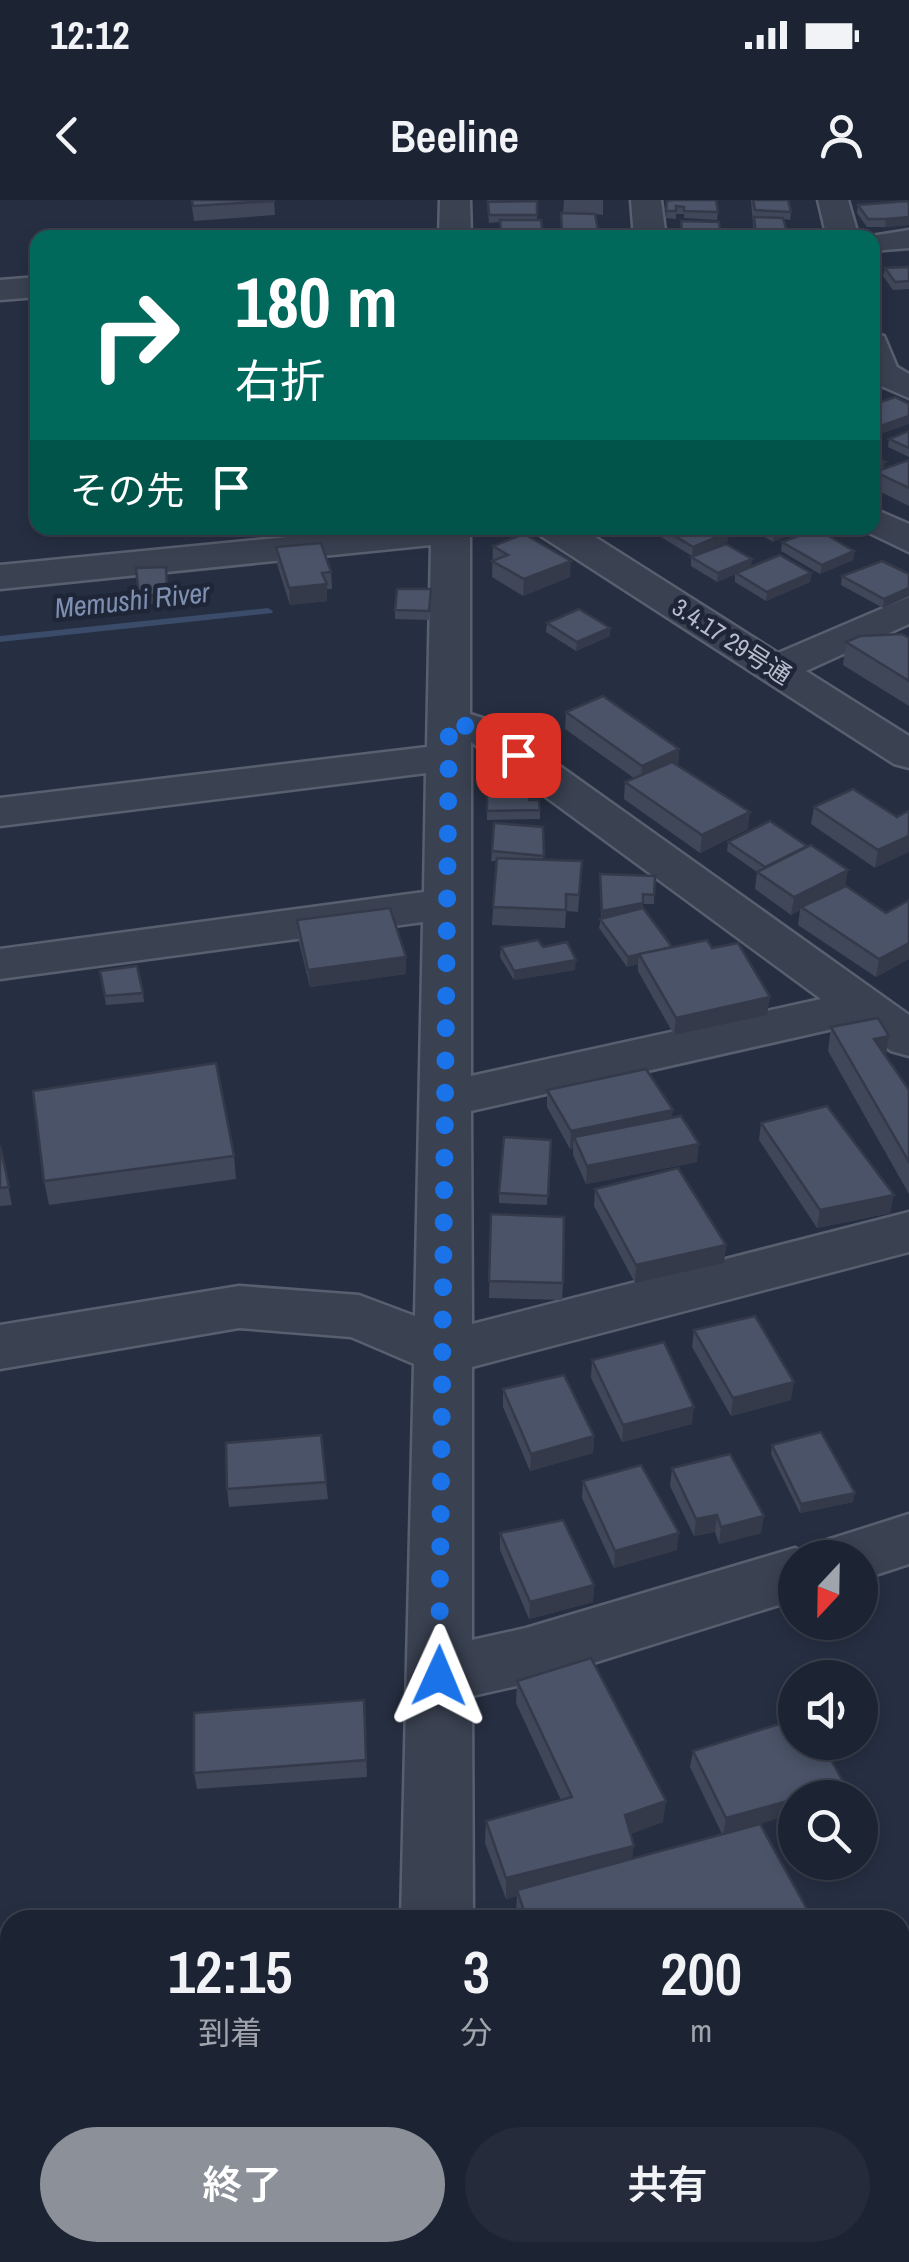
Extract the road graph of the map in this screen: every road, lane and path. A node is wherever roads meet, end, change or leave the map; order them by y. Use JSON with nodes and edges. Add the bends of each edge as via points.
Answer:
{"nodes":[{"id":1,"x":455,"y":200,"type":"edge"},
{"id":2,"x":646,"y":200,"type":"edge"},
{"id":3,"x":833,"y":200,"type":"edge"},
{"id":4,"x":455,"y":230,"type":"edge"},
{"id":5,"x":649,"y":230,"type":"edge"},
{"id":6,"x":841,"y":230,"type":"edge"},
{"id":7,"x":909,"y":239,"type":"edge"},
{"id":8,"x":880,"y":241,"type":"edge"},
{"id":9,"x":30,"y":288,"type":"edge"},
{"id":10,"x":0,"y":290,"type":"edge"},
{"id":11,"x":885,"y":347,"type":"edge"},
{"id":12,"x":909,"y":388,"type":"edge"},
{"id":13,"x":880,"y":524,"type":"edge"},
{"id":14,"x":404,"y":535,"type":"edge"},
{"id":15,"x":451,"y":535,"type":"edge"},
{"id":16,"x":566,"y":535,"type":"edge"},
{"id":17,"x":909,"y":540,"type":"edge"},
{"id":18,"x":0,"y":578,"type":"edge"},
{"id":19,"x":909,"y":610,"type":"edge"},
{"id":20,"x":776,"y":670,"type":"junction"},
{"id":21,"x":449,"y":739,"type":"junction"},
{"id":22,"x":909,"y":754,"type":"edge"},
{"id":23,"x":0,"y":812,"type":"edge"},
{"id":24,"x":447,"y":904,"type":"junction"},
{"id":25,"x":0,"y":964,"type":"edge"},
{"id":26,"x":863,"y":1006,"type":"junction"},
{"id":27,"x":909,"y":1039,"type":"edge"},
{"id":28,"x":445,"y":1100,"type":"junction"},
{"id":29,"x":909,"y":1232,"type":"edge"},
{"id":30,"x":0,"y":1346,"type":"edge"},
{"id":31,"x":443,"y":1353,"type":"junction"},
{"id":32,"x":909,"y":1539,"type":"edge"},
{"id":33,"x":878,"y":1549,"type":"edge"},
{"id":34,"x":778,"y":1579,"type":"edge"},
{"id":35,"x":439,"y":1676,"type":"junction"},
{"id":36,"x":436,"y":1910,"type":"edge"}],
"edges":[{"from":1,"to":4,"type":"street"},
{"from":2,"to":5,"type":"street"},
{"from":3,"to":6,"type":"street"},
{"from":7,"to":8,"type":"street"},
{"from":9,"to":10,"type":"street"},
{"from":11,"to":12,"type":"street","via":[[881,373]]},
{"from":13,"to":17,"type":"street"},
{"from":14,"to":18,"type":"street"},
{"from":15,"to":21,"type":"street"},
{"from":16,"to":20,"type":"street","name":"3.4.17 29号通"},
{"from":19,"to":20,"type":"street"},
{"from":20,"to":22,"type":"street","name":"3.4.17 29号通"},
{"from":21,"to":23,"type":"street"},
{"from":21,"to":24,"type":"street"},
{"from":21,"to":26,"type":"street","via":[[486,732]]},
{"from":24,"to":25,"type":"street"},
{"from":24,"to":28,"type":"street"},
{"from":26,"to":27,"type":"street"},
{"from":26,"to":28,"type":"street"},
{"from":28,"to":31,"type":"street"},
{"from":29,"to":31,"type":"street"},
{"from":30,"to":31,"type":"street","via":[[239,1307],[359,1316]]},
{"from":31,"to":35,"type":"street"},
{"from":32,"to":33,"type":"street"},
{"from":34,"to":35,"type":"street"},
{"from":35,"to":36,"type":"street"}]}
